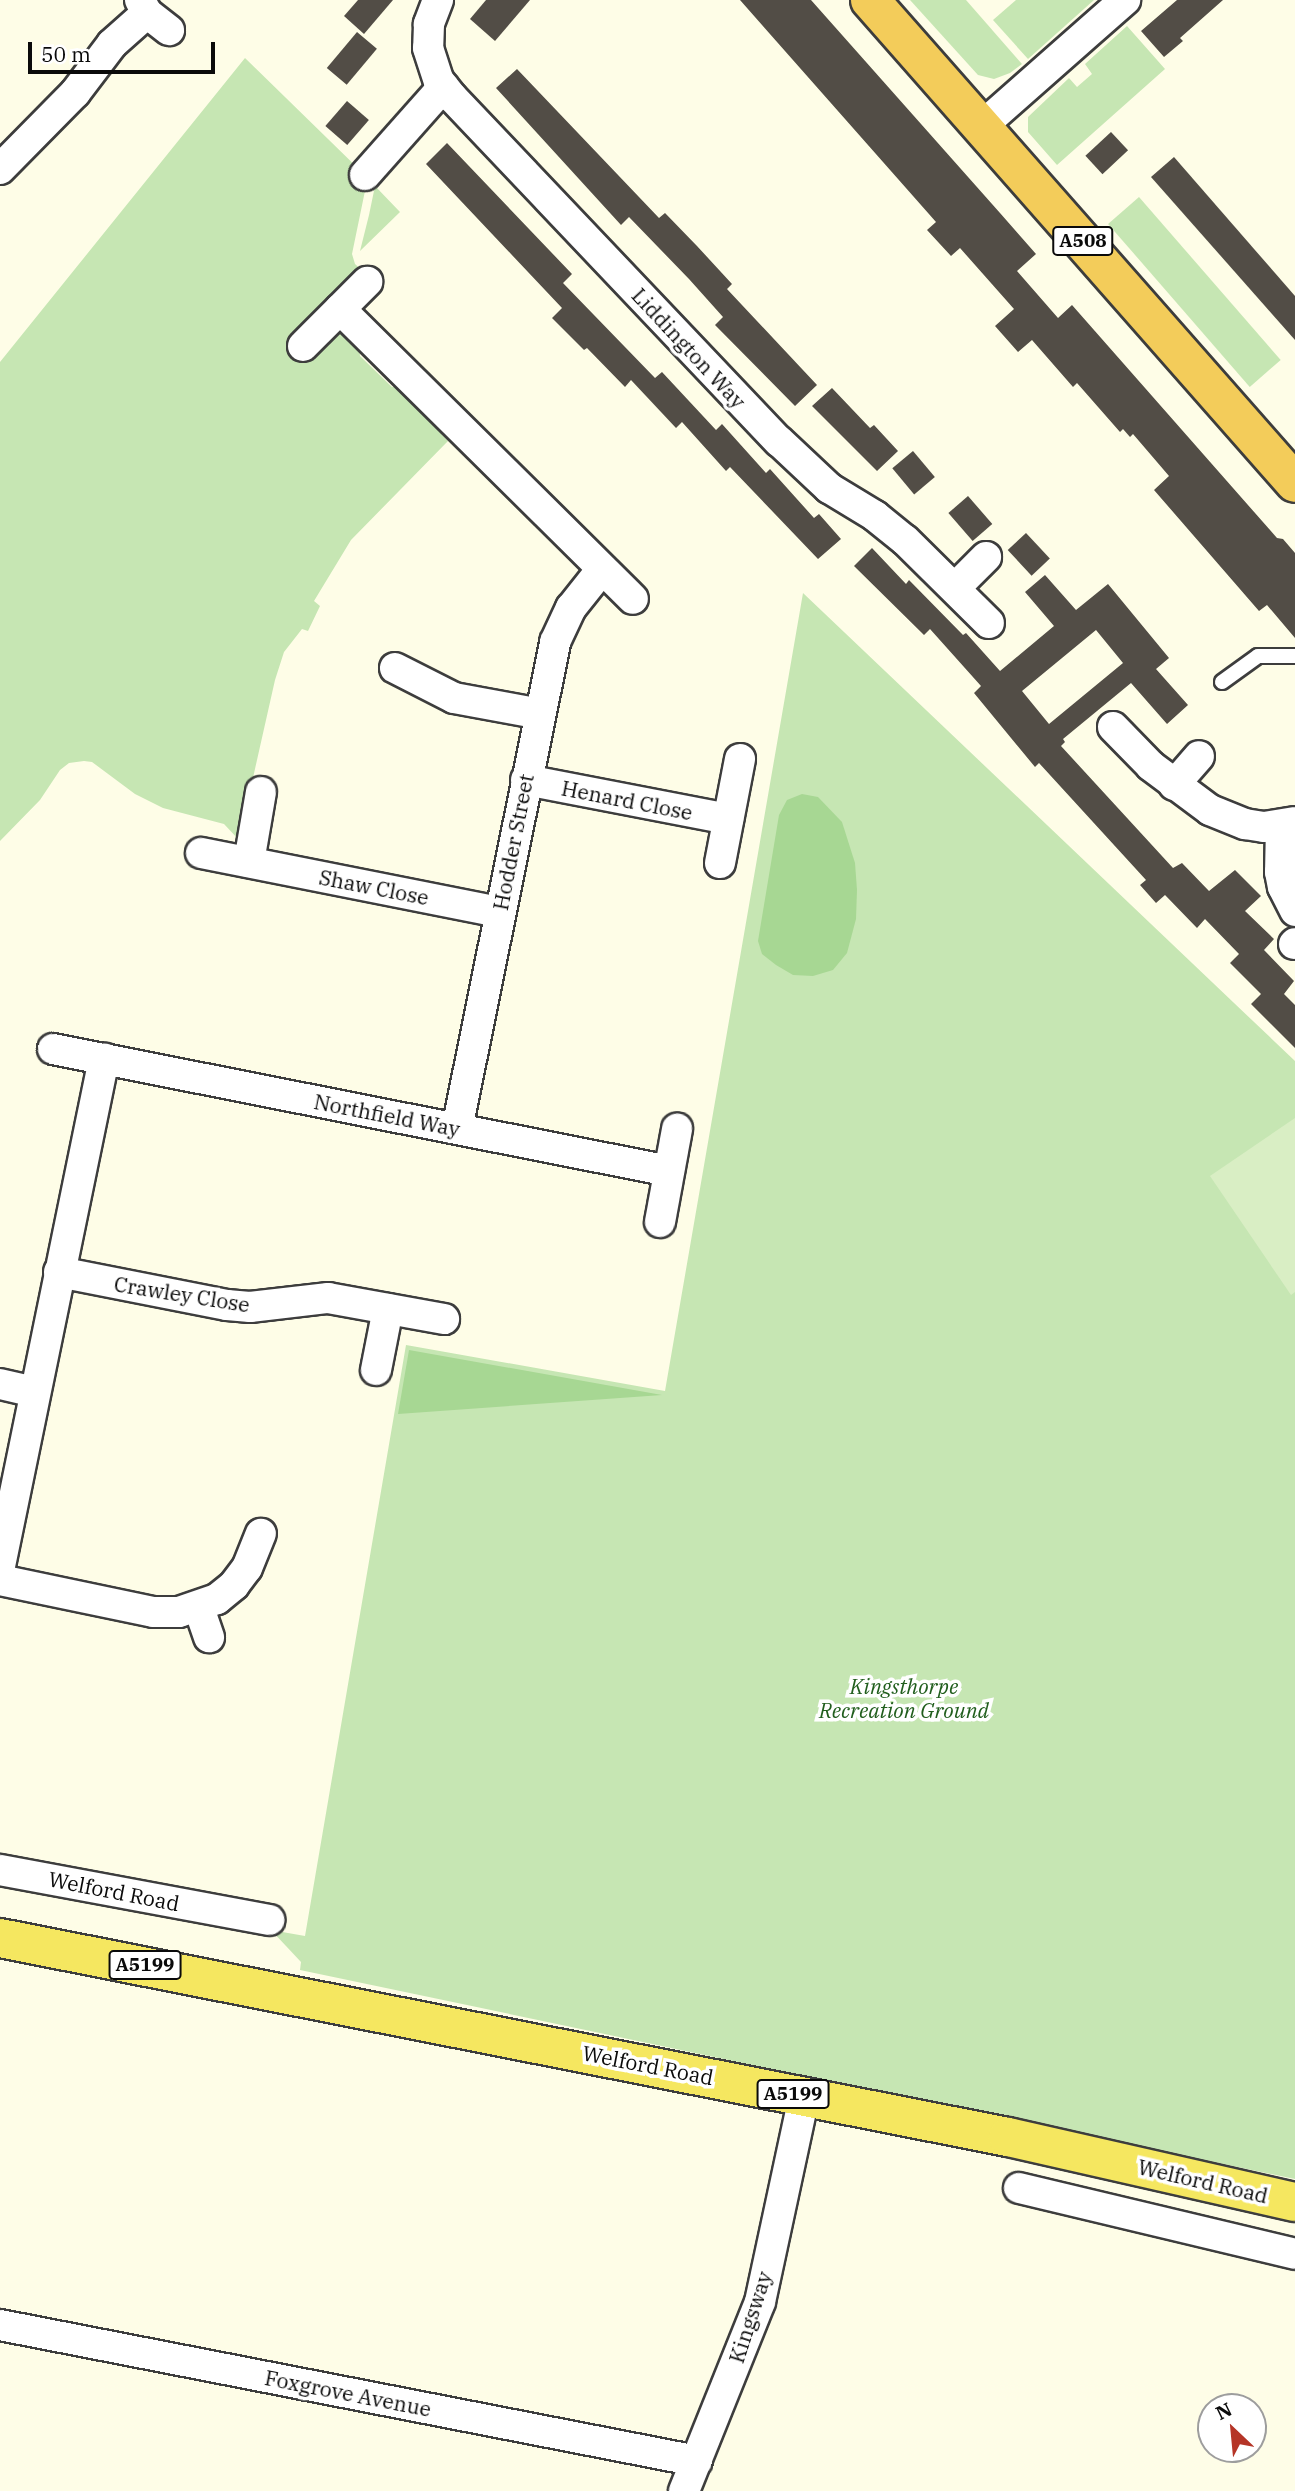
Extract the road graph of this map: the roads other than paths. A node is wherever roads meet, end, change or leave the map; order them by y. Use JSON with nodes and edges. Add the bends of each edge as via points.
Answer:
{"nodes":[{"id":1,"x":438,"y":0,"type":"edge"},
{"id":2,"x":870,"y":0,"type":"edge"},
{"id":3,"x":1125,"y":0,"type":"edge"},
{"id":4,"x":152,"y":14,"type":"edge"},
{"id":5,"x":443,"y":87,"type":"junction"},
{"id":6,"x":982,"y":126,"type":"junction"},
{"id":7,"x":0,"y":170,"type":"edge"},
{"id":8,"x":365,"y":175,"type":"dead end"},
{"id":9,"x":367,"y":282,"type":"dead end"},
{"id":10,"x":340,"y":309,"type":"junction"},
{"id":11,"x":303,"y":345,"type":"dead end"},
{"id":12,"x":1295,"y":483,"type":"edge"},
{"id":13,"x":986,"y":557,"type":"dead end"},
{"id":14,"x":602,"y":569,"type":"junction"},
{"id":15,"x":955,"y":588,"type":"junction"},
{"id":16,"x":633,"y":599,"type":"dead end"},
{"id":17,"x":989,"y":623,"type":"dead end"},
{"id":18,"x":1295,"y":656,"type":"edge"},
{"id":19,"x":395,"y":668,"type":"dead end"},
{"id":20,"x":1222,"y":682,"type":"dead end"},
{"id":21,"x":540,"y":714,"type":"junction"},
{"id":22,"x":1113,"y":727,"type":"dead end"},
{"id":23,"x":1199,"y":756,"type":"dead end"},
{"id":24,"x":740,"y":759,"type":"dead end"},
{"id":25,"x":526,"y":780,"type":"junction"},
{"id":26,"x":1174,"y":785,"type":"junction"},
{"id":27,"x":261,"y":792,"type":"dead end"},
{"id":28,"x":728,"y":819,"type":"junction"},
{"id":29,"x":1288,"y":824,"type":"edge"},
{"id":30,"x":201,"y":853,"type":"dead end"},
{"id":31,"x":249,"y":862,"type":"junction"},
{"id":32,"x":720,"y":863,"type":"dead end"},
{"id":33,"x":1295,"y":911,"type":"edge"},
{"id":34,"x":499,"y":912,"type":"junction"},
{"id":35,"x":53,"y":1049,"type":"dead end"},
{"id":36,"x":104,"y":1059,"type":"junction"},
{"id":37,"x":457,"y":1129,"type":"junction"},
{"id":38,"x":677,"y":1129,"type":"dead end"},
{"id":39,"x":669,"y":1171,"type":"junction"},
{"id":40,"x":660,"y":1222,"type":"dead end"},
{"id":41,"x":59,"y":1272,"type":"junction"},
{"id":42,"x":388,"y":1309,"type":"junction"},
{"id":43,"x":444,"y":1320,"type":"dead end"},
{"id":44,"x":376,"y":1370,"type":"dead end"},
{"id":45,"x":0,"y":1384,"type":"edge"},
{"id":46,"x":34,"y":1392,"type":"junction"},
{"id":47,"x":261,"y":1534,"type":"dead end"},
{"id":48,"x":0,"y":1566,"type":"edge"},
{"id":49,"x":0,"y":1580,"type":"edge"},
{"id":50,"x":199,"y":1608,"type":"junction"},
{"id":51,"x":209,"y":1637,"type":"dead end"},
{"id":52,"x":0,"y":1870,"type":"edge"},
{"id":53,"x":269,"y":1920,"type":"dead end"},
{"id":54,"x":0,"y":1938,"type":"edge"},
{"id":55,"x":804,"y":2096,"type":"junction"},
{"id":56,"x":1019,"y":2189,"type":"dead end"},
{"id":57,"x":1295,"y":2202,"type":"edge"},
{"id":58,"x":1295,"y":2254,"type":"edge"},
{"id":59,"x":0,"y":2325,"type":"edge"},
{"id":60,"x":697,"y":2461,"type":"junction"},
{"id":61,"x":684,"y":2491,"type":"edge"}],
"edges":[{"from":1,"to":5,"type":"street","name":"Liddington Way","via":[[428,38],[430,57]]},
{"from":2,"to":6,"type":"highway","number":"A508"},
{"from":3,"to":6,"type":"street"},
{"from":4,"to":7,"type":"street","via":[[112,44],[75,93]]},
{"from":5,"to":8,"type":"street"},
{"from":5,"to":15,"type":"street","name":"Liddington Way","via":[[764,427],[829,488],[891,527]]},
{"from":6,"to":12,"type":"highway","number":"A508"},
{"from":9,"to":10,"type":"street"},
{"from":10,"to":11,"type":"street"},
{"from":10,"to":14,"type":"street"},
{"from":13,"to":15,"type":"street"},
{"from":14,"to":16,"type":"street"},
{"from":14,"to":21,"type":"street","name":"Hodder Street","via":[[561,625]]},
{"from":15,"to":17,"type":"street","name":"Liddington Way"},
{"from":18,"to":20,"type":"lane","via":[[1258,656]]},
{"from":19,"to":21,"type":"street","via":[[454,698]]},
{"from":21,"to":25,"type":"street","name":"Hodder Street"},
{"from":22,"to":26,"type":"street"},
{"from":23,"to":26,"type":"street"},
{"from":24,"to":28,"type":"street"},
{"from":25,"to":28,"type":"street","name":"Henard Close"},
{"from":25,"to":34,"type":"street","name":"Hodder Street"},
{"from":26,"to":29,"type":"street","via":[[1224,817],[1264,827]]},
{"from":27,"to":31,"type":"street"},
{"from":28,"to":32,"type":"street"},
{"from":29,"to":33,"type":"street","via":[[1280,872]]},
{"from":30,"to":31,"type":"street","name":"Shaw Close"},
{"from":31,"to":34,"type":"street","name":"Shaw Close"},
{"from":34,"to":37,"type":"street","name":"Hodder Street"},
{"from":35,"to":36,"type":"street","name":"Northfield Way"},
{"from":36,"to":37,"type":"street","name":"Northfield Way"},
{"from":36,"to":41,"type":"street"},
{"from":37,"to":39,"type":"street","name":"Northfield Way"},
{"from":38,"to":39,"type":"street"},
{"from":39,"to":40,"type":"street"},
{"from":41,"to":42,"type":"street","name":"Crawley Close","via":[[227,1305],[250,1307],[328,1298]]},
{"from":41,"to":46,"type":"street"},
{"from":42,"to":43,"type":"street","name":"Crawley Close"},
{"from":42,"to":44,"type":"street"},
{"from":45,"to":46,"type":"street"},
{"from":46,"to":48,"type":"street"},
{"from":47,"to":50,"type":"street","via":[[247,1568],[234,1585]]},
{"from":49,"to":50,"type":"street","via":[[153,1612]]},
{"from":50,"to":51,"type":"street"},
{"from":52,"to":53,"type":"street","name":"Welford Road"},
{"from":54,"to":55,"type":"main road","name":"Welford Road","number":"A5199"},
{"from":55,"to":57,"type":"main road","name":"Welford Road","number":"A5199"},
{"from":55,"to":60,"type":"street","name":"Kingsway","via":[[760,2302]]},
{"from":56,"to":58,"type":"street"},
{"from":59,"to":60,"type":"street","name":"Foxgrove Avenue"},
{"from":60,"to":61,"type":"street","name":"Kingsway"}]}
